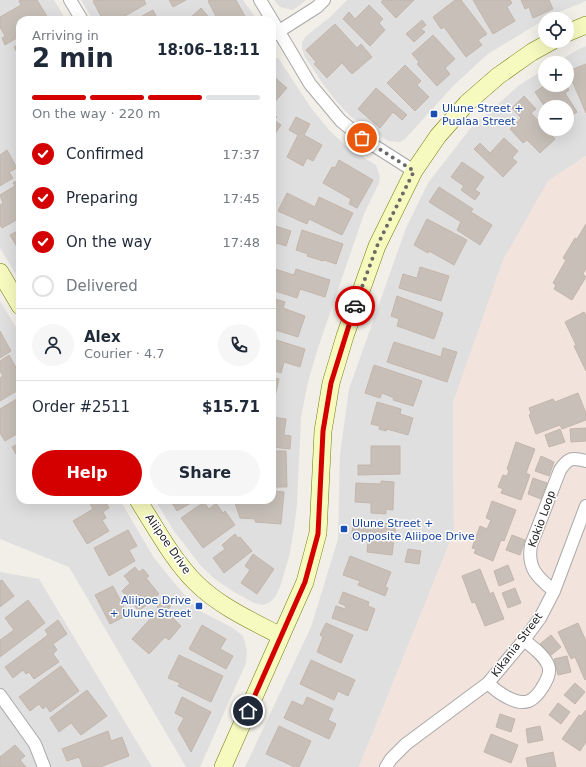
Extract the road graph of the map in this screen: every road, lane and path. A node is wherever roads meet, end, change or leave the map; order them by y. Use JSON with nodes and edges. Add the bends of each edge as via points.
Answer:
{"nodes":[{"id":1,"x":70,"y":0,"type":"edge"},
{"id":2,"x":260,"y":0,"type":"edge"},
{"id":3,"x":324,"y":0,"type":"edge"},
{"id":4,"x":80,"y":16,"type":"edge"},
{"id":5,"x":270,"y":16,"type":"edge"},
{"id":6,"x":586,"y":25,"type":"edge"},
{"id":7,"x":574,"y":29,"type":"edge"},
{"id":8,"x":276,"y":32,"type":"edge"},
{"id":9,"x":276,"y":34,"type":"edge"},
{"id":10,"x":539,"y":48,"type":"edge"},
{"id":11,"x":414,"y":171,"type":"junction"},
{"id":12,"x":0,"y":272,"type":"edge"},
{"id":13,"x":16,"y":299,"type":"edge"},
{"id":14,"x":586,"y":461,"type":"edge"},
{"id":15,"x":141,"y":504,"type":"edge"},
{"id":16,"x":586,"y":506,"type":"edge"},
{"id":17,"x":583,"y":524,"type":"edge"},
{"id":18,"x":554,"y":591,"type":"junction"},
{"id":19,"x":281,"y":636,"type":"junction"},
{"id":20,"x":524,"y":640,"type":"junction"},
{"id":21,"x":488,"y":683,"type":"junction"},
{"id":22,"x":0,"y":695,"type":"edge"},
{"id":23,"x":44,"y":767,"type":"edge"},
{"id":24,"x":223,"y":767,"type":"edge"},
{"id":25,"x":386,"y":767,"type":"edge"}],
"edges":[{"from":1,"to":4,"type":"street"},
{"from":2,"to":5,"type":"street"},
{"from":3,"to":8,"type":"street"},
{"from":6,"to":7,"type":"street"},
{"from":9,"to":11,"type":"street","via":[[310,84],[341,121],[362,138]]},
{"from":10,"to":11,"type":"street","via":[[498,76],[467,103],[438,136]]},
{"from":11,"to":19,"type":"street","via":[[377,246],[331,383],[323,431],[318,534],[305,582]]},
{"from":12,"to":13,"type":"street"},
{"from":14,"to":18,"type":"street","name":"Kokio Loop","via":[[576,458],[566,462],[560,470],[531,545],[529,557],[532,567],[540,580]]},
{"from":15,"to":19,"type":"street","name":"Aliipoe Drive","via":[[196,584],[219,602]]},
{"from":16,"to":17,"type":"street","name":"Kikania Street"},
{"from":17,"to":18,"type":"street","name":"Kikania Street"},
{"from":18,"to":20,"type":"street","name":"Kikania Street","via":[[540,618]]},
{"from":19,"to":24,"type":"street"},
{"from":20,"to":21,"type":"street","name":"Kikania Street"},
{"from":20,"to":21,"type":"street","via":[[544,658],[549,668],[547,681],[537,696],[528,701],[517,701],[498,693]]},
{"from":21,"to":25,"type":"street","name":"Kikania Street","via":[[406,744]]},
{"from":22,"to":23,"type":"street","via":[[35,744]]}]}
